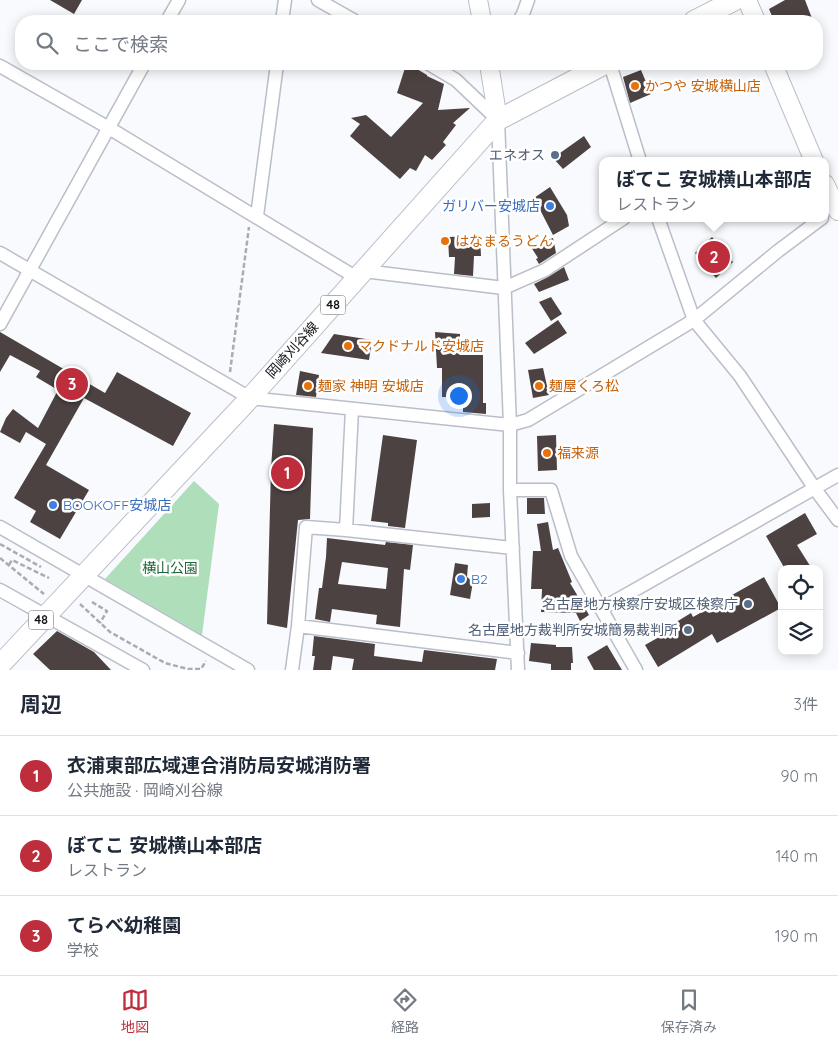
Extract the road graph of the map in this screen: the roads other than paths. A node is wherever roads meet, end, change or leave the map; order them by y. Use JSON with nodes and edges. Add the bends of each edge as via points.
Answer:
{"nodes":[{"id":1,"x":179,"y":0,"type":"edge"},
{"id":2,"x":285,"y":0,"type":"edge"},
{"id":3,"x":318,"y":0,"type":"edge"},
{"id":4,"x":478,"y":0,"type":"edge"},
{"id":5,"x":528,"y":0,"type":"edge"},
{"id":6,"x":735,"y":0,"type":"edge"},
{"id":7,"x":747,"y":0,"type":"edge"},
{"id":8,"x":170,"y":15,"type":"edge"},
{"id":9,"x":283,"y":15,"type":"edge"},
{"id":10,"x":344,"y":15,"type":"edge"},
{"id":11,"x":481,"y":15,"type":"edge"},
{"id":12,"x":522,"y":15,"type":"edge"},
{"id":13,"x":706,"y":15,"type":"edge"},
{"id":14,"x":753,"y":15,"type":"edge"},
{"id":15,"x":0,"y":66,"type":"edge"},
{"id":16,"x":141,"y":70,"type":"edge"},
{"id":17,"x":276,"y":70,"type":"edge"},
{"id":18,"x":439,"y":70,"type":"edge"},
{"id":19,"x":490,"y":70,"type":"edge"},
{"id":20,"x":593,"y":70,"type":"edge"},
{"id":21,"x":612,"y":70,"type":"edge"},
{"id":22,"x":776,"y":70,"type":"edge"},
{"id":23,"x":498,"y":120,"type":"junction"},
{"id":24,"x":109,"y":128,"type":"junction"},
{"id":25,"x":639,"y":157,"type":"edge"},
{"id":26,"x":812,"y":157,"type":"edge"},
{"id":27,"x":829,"y":195,"type":"edge"},
{"id":28,"x":835,"y":211,"type":"edge"},
{"id":29,"x":257,"y":216,"type":"junction"},
{"id":30,"x":618,"y":222,"type":"edge"},
{"id":31,"x":659,"y":222,"type":"edge"},
{"id":32,"x":817,"y":222,"type":"edge"},
{"id":33,"x":0,"y":253,"type":"edge"},
{"id":34,"x":30,"y":270,"type":"junction"},
{"id":35,"x":361,"y":274,"type":"junction"},
{"id":36,"x":504,"y":288,"type":"junction"},
{"id":37,"x":694,"y":320,"type":"junction"},
{"id":38,"x":0,"y":324,"type":"edge"},
{"id":39,"x":250,"y":398,"type":"junction"},
{"id":40,"x":352,"y":409,"type":"junction"},
{"id":41,"x":510,"y":425,"type":"junction"},
{"id":42,"x":838,"y":475,"type":"edge"},
{"id":43,"x":815,"y":489,"type":"junction"},
{"id":44,"x":510,"y":490,"type":"junction"},
{"id":45,"x":838,"y":520,"type":"edge"},
{"id":46,"x":0,"y":527,"type":"edge"},
{"id":47,"x":346,"y":530,"type":"junction"},
{"id":48,"x":513,"y":548,"type":"junction"},
{"id":49,"x":83,"y":575,"type":"junction"},
{"id":50,"x":0,"y":590,"type":"edge"},
{"id":51,"x":601,"y":609,"type":"junction"},
{"id":52,"x":44,"y":616,"type":"junction"},
{"id":53,"x":298,"y":626,"type":"junction"},
{"id":54,"x":518,"y":653,"type":"junction"},
{"id":55,"x":0,"y":665,"type":"edge"},
{"id":56,"x":143,"y":670,"type":"edge"},
{"id":57,"x":248,"y":670,"type":"edge"},
{"id":58,"x":292,"y":670,"type":"edge"},
{"id":59,"x":518,"y":670,"type":"edge"},
{"id":60,"x":636,"y":670,"type":"edge"}],
"edges":[{"from":1,"to":8,"type":"street"},
{"from":2,"to":9,"type":"street"},
{"from":3,"to":10,"type":"street"},
{"from":4,"to":11,"type":"street"},
{"from":5,"to":12,"type":"street"},
{"from":6,"to":13,"type":"main road"},
{"from":7,"to":14,"type":"street"},
{"from":15,"to":24,"type":"street"},
{"from":16,"to":24,"type":"street"},
{"from":17,"to":29,"type":"street"},
{"from":18,"to":23,"type":"street","via":[[456,80]]},
{"from":19,"to":23,"type":"street"},
{"from":20,"to":23,"type":"main road","name":"岡崎刈谷線","number":"48"},
{"from":21,"to":25,"type":"street"},
{"from":22,"to":26,"type":"street"},
{"from":23,"to":35,"type":"main road","name":"岡崎刈谷線","number":"48"},
{"from":23,"to":36,"type":"street"},
{"from":24,"to":29,"type":"street"},
{"from":24,"to":34,"type":"street"},
{"from":27,"to":28,"type":"street"},
{"from":29,"to":35,"type":"street"},
{"from":30,"to":36,"type":"street","via":[[545,270]]},
{"from":31,"to":37,"type":"street"},
{"from":32,"to":37,"type":"street"},
{"from":33,"to":34,"type":"street"},
{"from":34,"to":38,"type":"street"},
{"from":34,"to":39,"type":"street"},
{"from":35,"to":36,"type":"street"},
{"from":35,"to":39,"type":"main road","name":"岡崎刈谷線","number":"48"},
{"from":36,"to":41,"type":"street"},
{"from":37,"to":41,"type":"street","via":[[528,420]]},
{"from":37,"to":43,"type":"street","via":[[740,376]]},
{"from":39,"to":40,"type":"street"},
{"from":39,"to":49,"type":"main road","name":"岡崎刈谷線","number":"48"},
{"from":40,"to":41,"type":"street"},
{"from":40,"to":47,"type":"street"},
{"from":41,"to":44,"type":"street"},
{"from":42,"to":43,"type":"street"},
{"from":43,"to":45,"type":"street"},
{"from":43,"to":51,"type":"street"},
{"from":44,"to":48,"type":"street"},
{"from":44,"to":51,"type":"street","via":[[551,490],[571,556]]},
{"from":46,"to":49,"type":"street"},
{"from":47,"to":48,"type":"street"},
{"from":47,"to":53,"type":"street","via":[[306,527]]},
{"from":48,"to":54,"type":"street"},
{"from":49,"to":52,"type":"main road","name":"岡崎刈谷線","number":"48"},
{"from":49,"to":57,"type":"street"},
{"from":50,"to":52,"type":"street"},
{"from":51,"to":60,"type":"street"},
{"from":52,"to":55,"type":"main road","name":"岡崎刈谷線","number":"48"},
{"from":52,"to":56,"type":"street"},
{"from":53,"to":54,"type":"street"},
{"from":53,"to":58,"type":"street"},
{"from":54,"to":59,"type":"street"}]}
